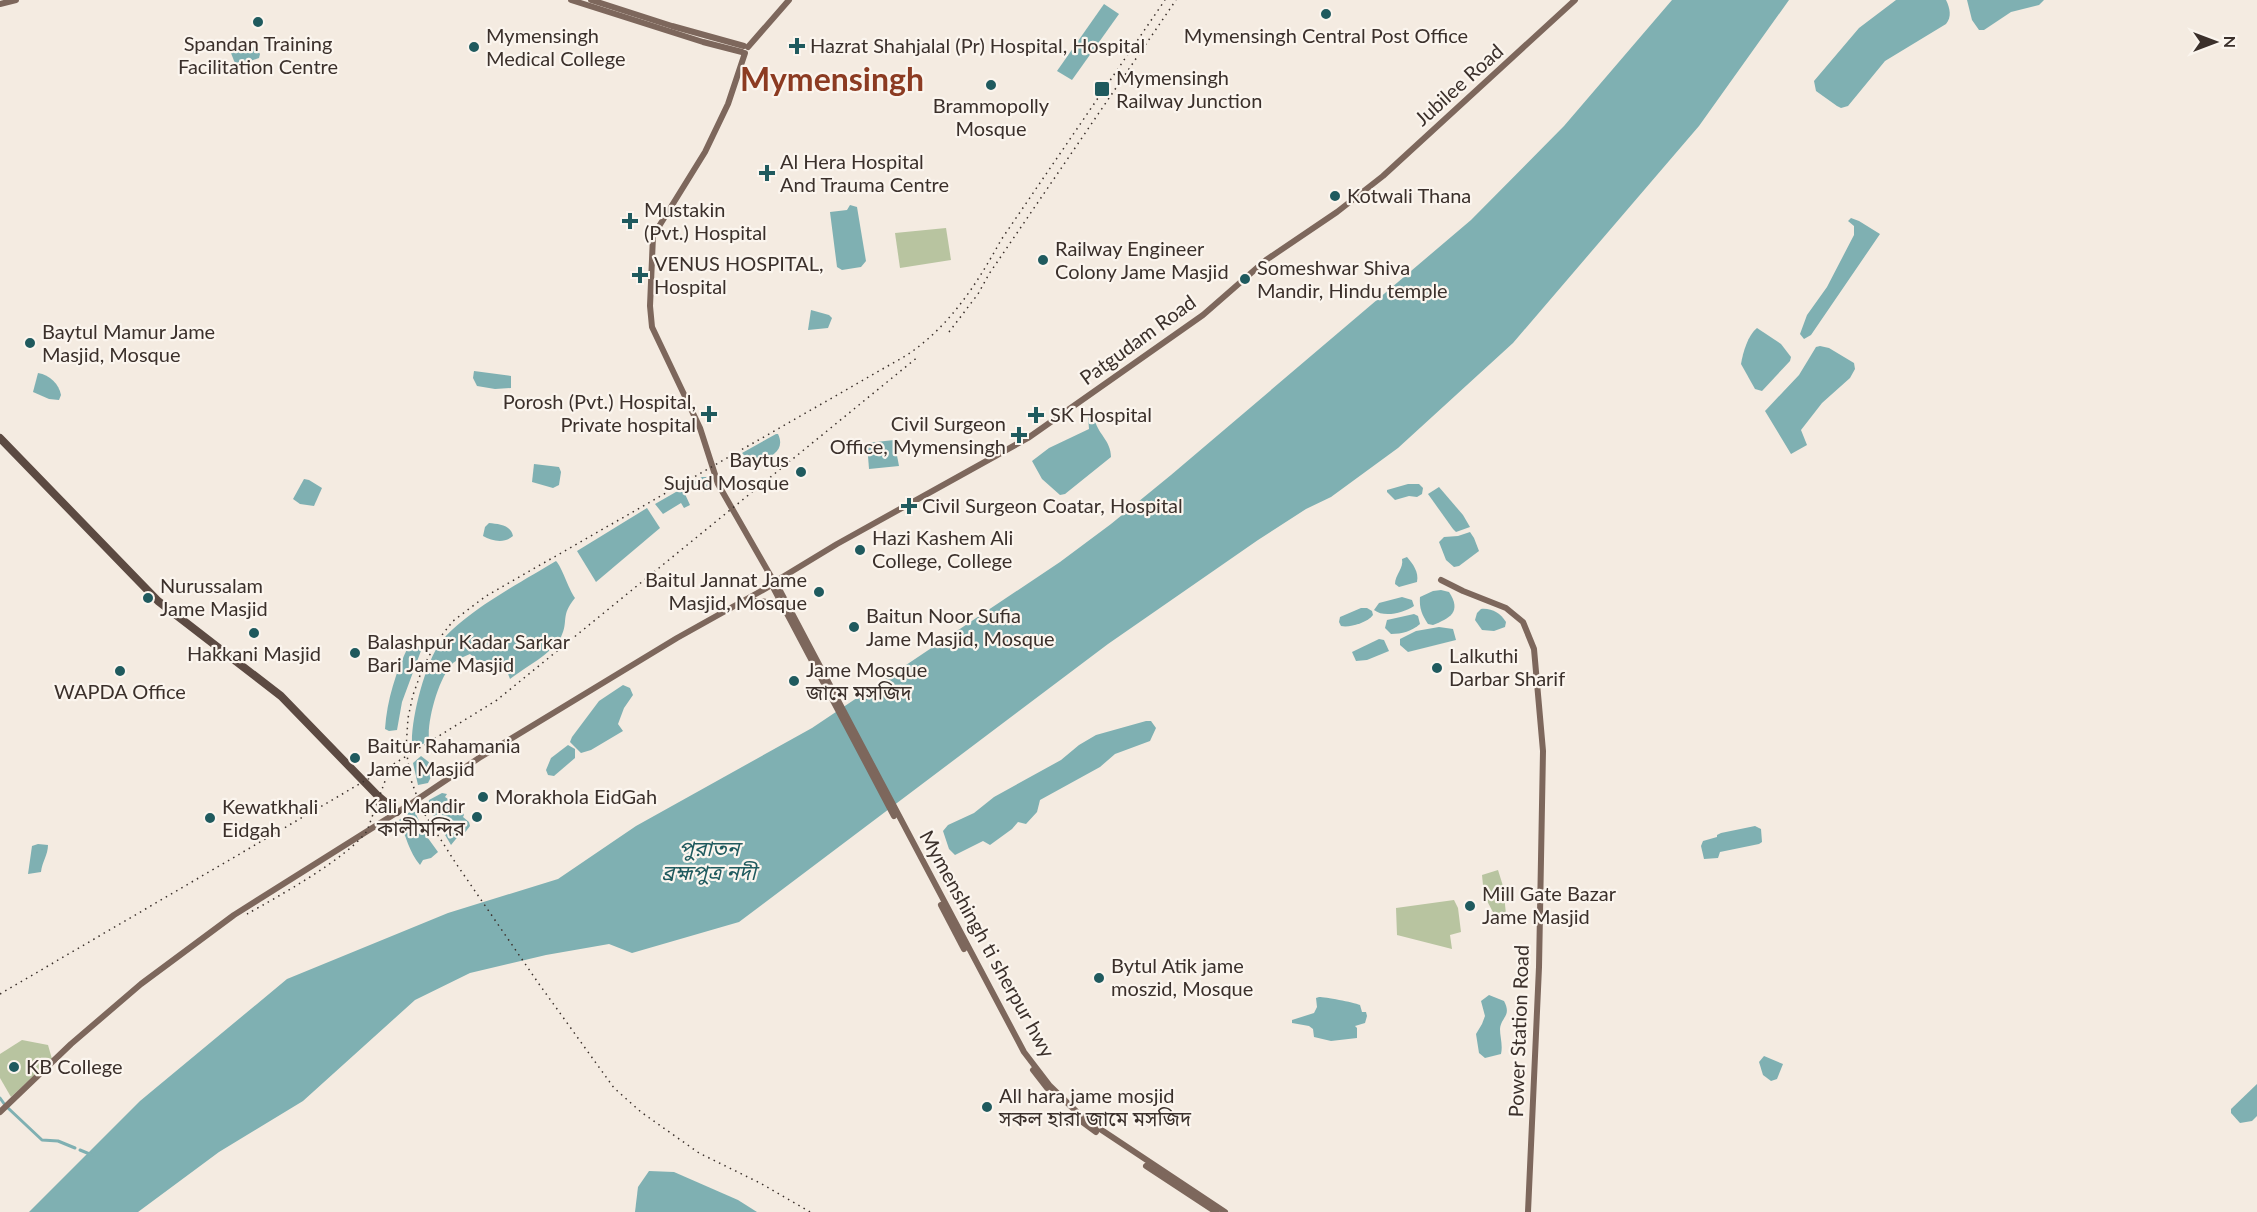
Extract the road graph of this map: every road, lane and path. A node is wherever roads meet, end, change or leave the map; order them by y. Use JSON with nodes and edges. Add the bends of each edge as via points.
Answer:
{"nodes":[{"id":1,"x":16,"y":0,"type":"edge"},
{"id":2,"x":572,"y":0,"type":"edge"},
{"id":3,"x":591,"y":0,"type":"edge"},
{"id":4,"x":789,"y":0,"type":"edge"},
{"id":5,"x":1575,"y":0,"type":"edge"},
{"id":6,"x":0,"y":4,"type":"edge"},
{"id":7,"x":745,"y":50,"type":"junction"},
{"id":8,"x":1361,"y":192,"type":"joint"},
{"id":9,"x":0,"y":438,"type":"edge"},
{"id":10,"x":1442,"y":579,"type":"dead end"},
{"id":11,"x":775,"y":585,"type":"junction"},
{"id":12,"x":737,"y":603,"type":"junction"},
{"id":13,"x":787,"y":613,"type":"junction"},
{"id":14,"x":813,"y":657,"type":"junction"},
{"id":15,"x":397,"y":812,"type":"junction"},
{"id":16,"x":943,"y":905,"type":"junction"},
{"id":17,"x":0,"y":1112,"type":"edge"},
{"id":18,"x":1216,"y":1212,"type":"edge"},
{"id":19,"x":1225,"y":1212,"type":"edge"},
{"id":20,"x":1528,"y":1212,"type":"edge"}],
"edges":[{"from":1,"to":6,"type":"main road"},
{"from":2,"to":7,"type":"main road","via":[[703,42]]},
{"from":3,"to":7,"type":"main road"},
{"from":4,"to":7,"type":"main road"},
{"from":5,"to":8,"type":"main road","name":"Jubilee Road"},
{"from":7,"to":11,"type":"main road","via":[[728,104],[705,152],[653,236],[650,306],[652,327],[700,428],[718,484]]},
{"from":8,"to":11,"type":"main road","name":"Patgudam Road","via":[[1266,260],[1203,315],[1028,438]]},
{"from":9,"to":15,"type":"highway","via":[[158,602],[281,696]]},
{"from":10,"to":20,"type":"main road","name":"Power Station Road","via":[[1506,608],[1523,622],[1534,649],[1543,751],[1539,967]]},
{"from":11,"to":12,"type":"main road","name":"Patgudam Road"},
{"from":11,"to":13,"type":"main road"},
{"from":11,"to":14,"type":"main road"},
{"from":12,"to":13,"type":"main road","via":[[765,601]]},
{"from":12,"to":15,"type":"main road","name":"Patgudam Road","via":[[488,752]]},
{"from":13,"to":14,"type":"main road"},
{"from":14,"to":16,"type":"main road","name":"Mymenshingh ti sherpur hwy"},
{"from":15,"to":17,"type":"main road","name":"Patgudam Road","via":[[234,915],[150,977],[71,1044]]},
{"from":16,"to":18,"type":"main road","name":"Mymenshingh ti sherpur hwy","via":[[1010,1034],[1049,1091],[1087,1126]]},
{"from":16,"to":19,"type":"main road","name":"Mymenshingh ti sherpur hwy","via":[[1024,1052],[1050,1086],[1104,1133]]}]}
